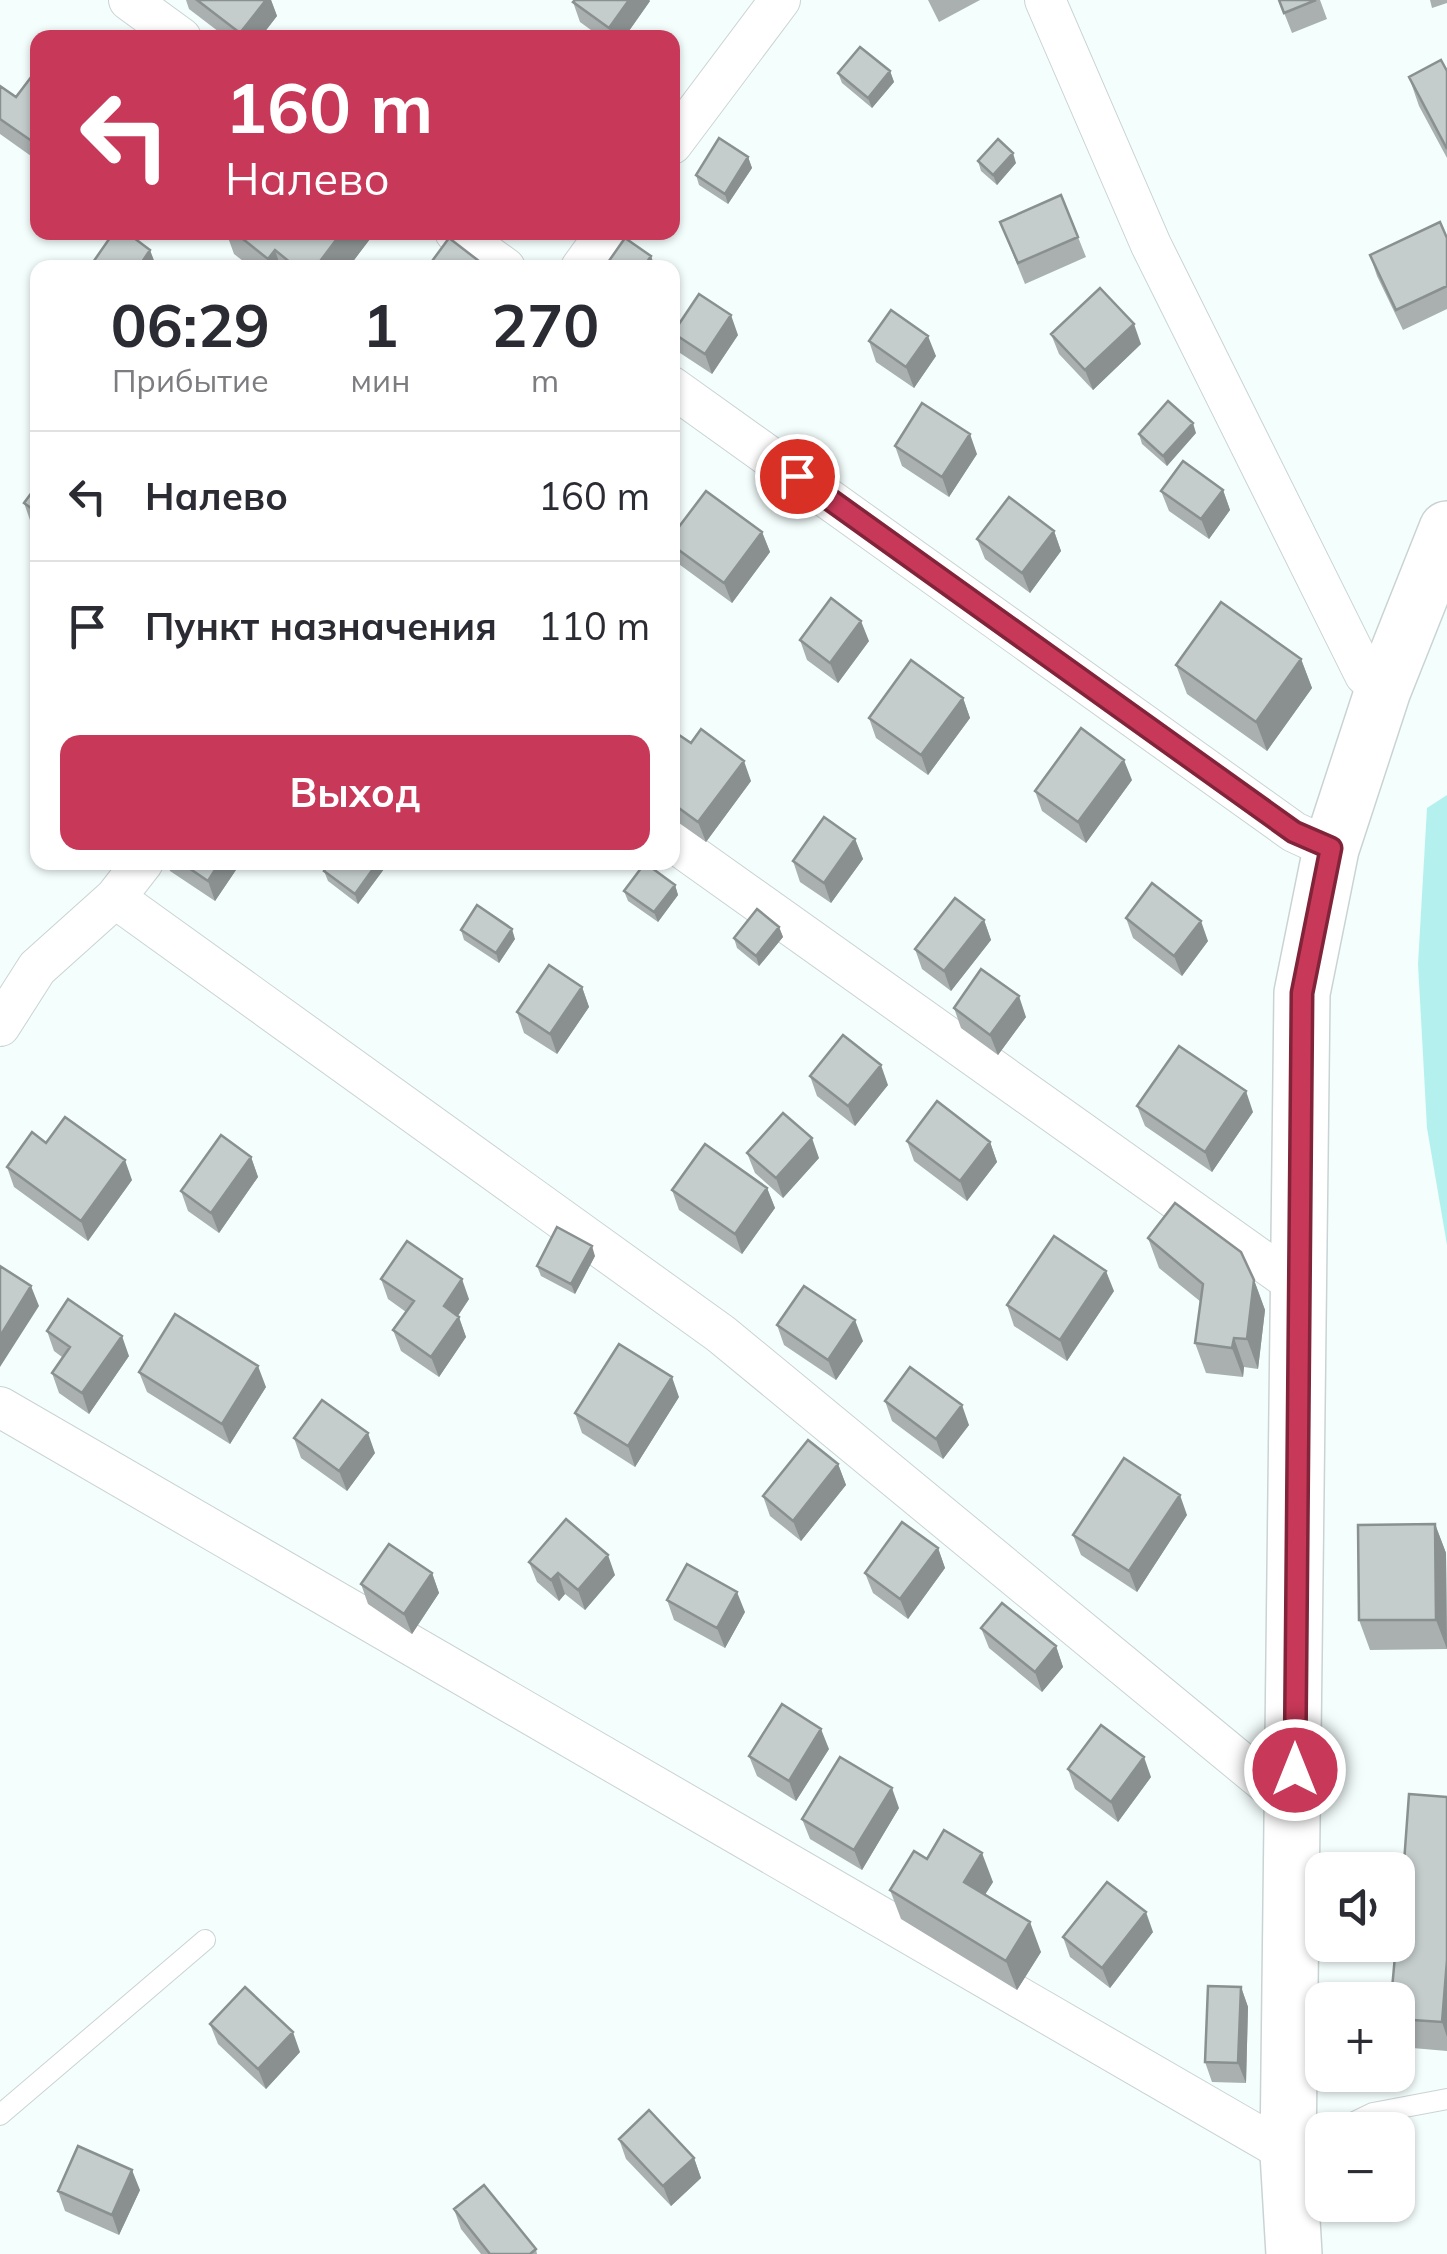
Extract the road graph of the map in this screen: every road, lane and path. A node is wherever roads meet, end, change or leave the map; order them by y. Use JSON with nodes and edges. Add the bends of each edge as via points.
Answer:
{"nodes":[{"id":1,"x":129,"y":0,"type":"edge"},
{"id":2,"x":1045,"y":0,"type":"edge"},
{"id":3,"x":771,"y":3,"type":"edge"},
{"id":4,"x":170,"y":30,"type":"edge"},
{"id":5,"x":680,"y":133,"type":"edge"},
{"id":6,"x":466,"y":240,"type":"edge"},
{"id":7,"x":493,"y":260,"type":"edge"},
{"id":8,"x":680,"y":394,"type":"edge"},
{"id":9,"x":1447,"y":529,"type":"edge"},
{"id":10,"x":1383,"y":690,"type":"junction"},
{"id":11,"x":680,"y":847,"type":"edge"},
{"id":12,"x":1331,"y":848,"type":"junction"},
{"id":13,"x":137,"y":870,"type":"edge"},
{"id":14,"x":115,"y":898,"type":"junction"},
{"id":15,"x":0,"y":1026,"type":"edge"},
{"id":16,"x":1299,"y":1287,"type":"junction"},
{"id":17,"x":0,"y":1407,"type":"edge"},
{"id":18,"x":1295,"y":1807,"type":"junction"},
{"id":19,"x":205,"y":1940,"type":"dead end"},
{"id":20,"x":1447,"y":2099,"type":"edge"},
{"id":21,"x":1384,"y":2112,"type":"edge"},
{"id":22,"x":0,"y":2115,"type":"edge"},
{"id":23,"x":1297,"y":2149,"type":"junction"},
{"id":24,"x":1294,"y":2254,"type":"edge"}],
"edges":[{"from":1,"to":4,"type":"street"},
{"from":2,"to":10,"type":"street","via":[[1151,245],[1365,675]]},
{"from":3,"to":5,"type":"street"},
{"from":6,"to":7,"type":"street"},
{"from":8,"to":12,"type":"street","via":[[1294,832]]},
{"from":9,"to":10,"type":"street"},
{"from":10,"to":12,"type":"street"},
{"from":11,"to":16,"type":"street"},
{"from":12,"to":16,"type":"street","via":[[1302,993]]},
{"from":13,"to":14,"type":"street"},
{"from":14,"to":15,"type":"street","via":[[36,968]]},
{"from":14,"to":18,"type":"street","via":[[721,1334]]},
{"from":16,"to":18,"type":"street"},
{"from":17,"to":23,"type":"street"},
{"from":18,"to":23,"type":"street"},
{"from":19,"to":22,"type":"lane"},
{"from":20,"to":21,"type":"lane"},
{"from":23,"to":24,"type":"street"}]}
